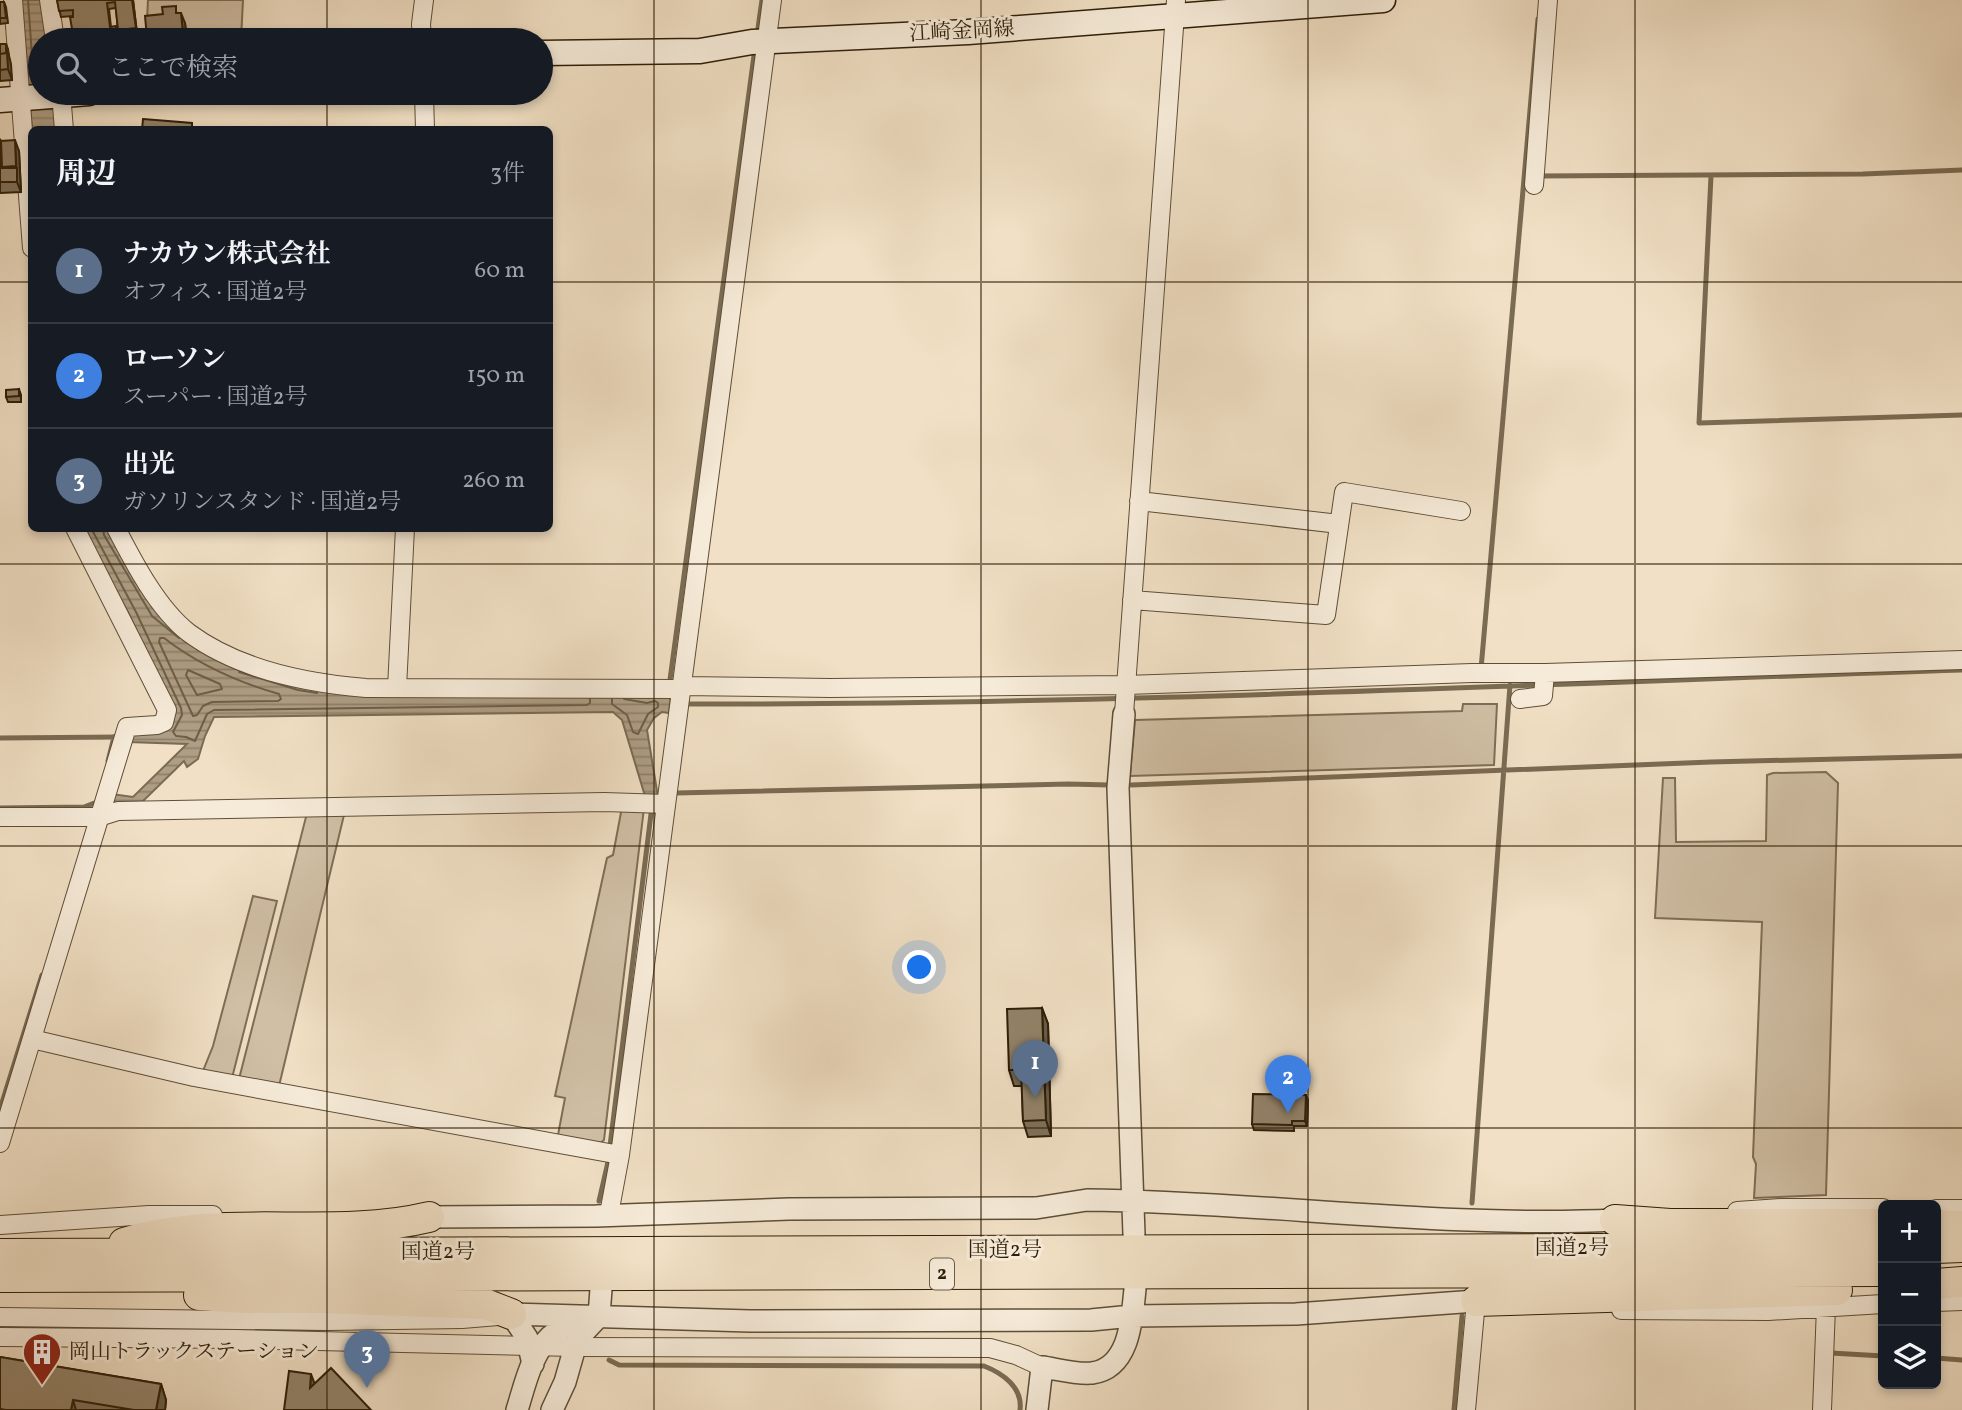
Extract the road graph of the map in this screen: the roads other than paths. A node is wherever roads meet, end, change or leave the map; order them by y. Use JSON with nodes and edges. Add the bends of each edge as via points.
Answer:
{"nodes":[{"id":1,"x":13,"y":0,"type":"edge"},
{"id":2,"x":49,"y":0,"type":"edge"},
{"id":3,"x":424,"y":0,"type":"edge"},
{"id":4,"x":772,"y":0,"type":"edge"},
{"id":5,"x":1383,"y":0,"type":"edge"},
{"id":6,"x":1548,"y":0,"type":"edge"},
{"id":7,"x":1175,"y":9,"type":"edge"},
{"id":8,"x":53,"y":28,"type":"edge"},
{"id":9,"x":421,"y":28,"type":"edge"},
{"id":10,"x":760,"y":41,"type":"junction"},
{"id":11,"x":553,"y":53,"type":"edge"},
{"id":12,"x":15,"y":99,"type":"edge"},
{"id":13,"x":61,"y":105,"type":"edge"},
{"id":14,"x":424,"y":105,"type":"edge"},
{"id":15,"x":64,"y":126,"type":"edge"},
{"id":16,"x":425,"y":126,"type":"edge"},
{"id":17,"x":1534,"y":185,"type":"dead end"},
{"id":18,"x":28,"y":213,"type":"edge"},
{"id":19,"x":1139,"y":501,"type":"junction"},
{"id":20,"x":1461,"y":511,"type":"dead end"},
{"id":21,"x":1339,"y":524,"type":"junction"},
{"id":22,"x":77,"y":532,"type":"edge"},
{"id":23,"x":118,"y":532,"type":"edge"},
{"id":24,"x":405,"y":532,"type":"edge"},
{"id":25,"x":1132,"y":600,"type":"junction"},
{"id":26,"x":1962,"y":660,"type":"edge"},
{"id":27,"x":1544,"y":681,"type":"junction"},
{"id":28,"x":1126,"y":687,"type":"junction"},
{"id":29,"x":397,"y":688,"type":"junction"},
{"id":30,"x":675,"y":693,"type":"junction"},
{"id":31,"x":1520,"y":699,"type":"dead end"},
{"id":32,"x":1124,"y":712,"type":"joint"},
{"id":33,"x":657,"y":804,"type":"junction"},
{"id":34,"x":0,"y":817,"type":"edge"},
{"id":35,"x":93,"y":817,"type":"junction"},
{"id":36,"x":32,"y":1039,"type":"junction"},
{"id":37,"x":0,"y":1143,"type":"edge"},
{"id":38,"x":613,"y":1153,"type":"junction"},
{"id":39,"x":1134,"y":1202,"type":"junction"},
{"id":40,"x":1878,"y":1208,"type":"edge"},
{"id":41,"x":1941,"y":1209,"type":"edge"},
{"id":42,"x":1962,"y":1209,"type":"edge"},
{"id":43,"x":429,"y":1217,"type":"junction"},
{"id":44,"x":1615,"y":1220,"type":"junction"},
{"id":45,"x":608,"y":1224,"type":"junction"},
{"id":46,"x":1878,"y":1224,"type":"edge"},
{"id":47,"x":0,"y":1225,"type":"edge"},
{"id":48,"x":1941,"y":1225,"type":"edge"},
{"id":49,"x":1962,"y":1226,"type":"edge"},
{"id":50,"x":1134,"y":1234,"type":"dead end"},
{"id":51,"x":1962,"y":1247,"type":"edge"},
{"id":52,"x":1878,"y":1248,"type":"edge"},
{"id":53,"x":1941,"y":1248,"type":"edge"},
{"id":54,"x":0,"y":1254,"type":"edge"},
{"id":55,"x":90,"y":1254,"type":"junction"},
{"id":56,"x":1878,"y":1271,"type":"edge"},
{"id":57,"x":1941,"y":1271,"type":"edge"},
{"id":58,"x":1962,"y":1271,"type":"edge"},
{"id":59,"x":0,"y":1277,"type":"edge"},
{"id":60,"x":127,"y":1278,"type":"junction"},
{"id":61,"x":1962,"y":1282,"type":"edge"},
{"id":62,"x":1941,"y":1284,"type":"edge"},
{"id":63,"x":1878,"y":1288,"type":"edge"},
{"id":64,"x":601,"y":1289,"type":"dead end"},
{"id":65,"x":1135,"y":1290,"type":"dead end"},
{"id":66,"x":1476,"y":1301,"type":"junction"},
{"id":67,"x":1962,"y":1301,"type":"edge"},
{"id":68,"x":1941,"y":1302,"type":"edge"},
{"id":69,"x":1878,"y":1304,"type":"edge"},
{"id":70,"x":1826,"y":1307,"type":"junction"},
{"id":71,"x":511,"y":1314,"type":"junction"},
{"id":72,"x":599,"y":1316,"type":"junction"},
{"id":73,"x":1132,"y":1316,"type":"junction"},
{"id":74,"x":0,"y":1317,"type":"edge"},
{"id":75,"x":236,"y":1321,"type":"junction"},
{"id":76,"x":0,"y":1337,"type":"edge"},
{"id":77,"x":236,"y":1339,"type":"junction"},
{"id":78,"x":575,"y":1347,"type":"junction"},
{"id":79,"x":535,"y":1352,"type":"junction"},
{"id":80,"x":1042,"y":1367,"type":"junction"},
{"id":81,"x":517,"y":1410,"type":"edge"},
{"id":82,"x":552,"y":1410,"type":"edge"},
{"id":83,"x":1037,"y":1410,"type":"edge"},
{"id":84,"x":1466,"y":1410,"type":"edge"},
{"id":85,"x":1822,"y":1410,"type":"edge"}],
"edges":[{"from":1,"to":12,"type":"street"},
{"from":2,"to":8,"type":"street"},
{"from":3,"to":9,"type":"street"},
{"from":4,"to":10,"type":"street"},
{"from":5,"to":7,"type":"main road","name":"江崎金岡線"},
{"from":6,"to":17,"type":"street"},
{"from":7,"to":10,"type":"main road","name":"江崎金岡線","via":[[968,32]]},
{"from":7,"to":19,"type":"street"},
{"from":10,"to":11,"type":"main road","name":"江崎金岡線","via":[[699,51]]},
{"from":10,"to":30,"type":"street"},
{"from":12,"to":18,"type":"street"},
{"from":13,"to":15,"type":"street"},
{"from":14,"to":16,"type":"street"},
{"from":19,"to":21,"type":"street"},
{"from":19,"to":25,"type":"street"},
{"from":20,"to":21,"type":"street","via":[[1344,492]]},
{"from":21,"to":25,"type":"street","via":[[1326,615]]},
{"from":22,"to":35,"type":"street","via":[[167,710],[164,722],[157,725],[127,727]]},
{"from":23,"to":29,"type":"street","via":[[159,600],[187,632],[215,650],[253,666],[332,685]]},
{"from":24,"to":29,"type":"street"},
{"from":25,"to":28,"type":"street"},
{"from":26,"to":27,"type":"street"},
{"from":27,"to":28,"type":"street","via":[[1480,673]]},
{"from":27,"to":31,"type":"street","via":[[1543,696]]},
{"from":28,"to":30,"type":"street"},
{"from":28,"to":32,"type":"street"},
{"from":29,"to":30,"type":"street"},
{"from":30,"to":33,"type":"street"},
{"from":32,"to":39,"type":"street","via":[[1118,788]]},
{"from":33,"to":35,"type":"street","via":[[118,811]]},
{"from":33,"to":38,"type":"street"},
{"from":34,"to":35,"type":"street"},
{"from":35,"to":36,"type":"street"},
{"from":36,"to":37,"type":"street"},
{"from":36,"to":38,"type":"street","via":[[194,1077]]},
{"from":38,"to":45,"type":"street"},
{"from":39,"to":44,"type":"street","via":[[1558,1223]]},
{"from":39,"to":45,"type":"street","via":[[1087,1200],[1036,1208],[789,1209]]},
{"from":39,"to":50,"type":"street"},
{"from":40,"to":44,"type":"street","via":[[1782,1208]]},
{"from":41,"to":42,"type":"street"},
{"from":43,"to":45,"type":"street"},
{"from":43,"to":47,"type":"street","via":[[149,1215]]},
{"from":43,"to":55,"type":"highway","via":[[355,1227],[179,1229]]},
{"from":44,"to":46,"type":"highway"},
{"from":48,"to":49,"type":"highway"},
{"from":51,"to":53,"type":"highway"},
{"from":52,"to":55,"type":"highway","name":"国道2号","number":"2"},
{"from":54,"to":55,"type":"highway","name":"国道2号","number":"2"},
{"from":56,"to":60,"type":"highway","name":"国道2号","number":"2"},
{"from":57,"to":58,"type":"highway"},
{"from":59,"to":60,"type":"highway","name":"国道2号","number":"2"},
{"from":60,"to":71,"type":"highway","via":[[166,1293],[485,1304]]},
{"from":61,"to":62,"type":"highway"},
{"from":63,"to":66,"type":"highway"},
{"from":64,"to":72,"type":"street"},
{"from":65,"to":73,"type":"street"},
{"from":66,"to":70,"type":"street","via":[[1653,1311]]},
{"from":66,"to":73,"type":"street","via":[[1296,1314]]},
{"from":66,"to":84,"type":"street"},
{"from":67,"to":68,"type":"street"},
{"from":69,"to":70,"type":"street"},
{"from":70,"to":85,"type":"street"},
{"from":71,"to":72,"type":"street"},
{"from":71,"to":75,"type":"street","via":[[462,1319]]},
{"from":71,"to":79,"type":"street"},
{"from":72,"to":73,"type":"street","via":[[1042,1321]]},
{"from":72,"to":78,"type":"street"},
{"from":72,"to":79,"type":"street","via":[[558,1331]]},
{"from":73,"to":80,"type":"street","via":[[1130,1334],[1111,1365],[1093,1373]]},
{"from":74,"to":75,"type":"street"},
{"from":75,"to":77,"type":"street"},
{"from":76,"to":77,"type":"street"},
{"from":77,"to":79,"type":"street"},
{"from":78,"to":79,"type":"street"},
{"from":78,"to":80,"type":"street","via":[[989,1348]]},
{"from":78,"to":82,"type":"street"},
{"from":79,"to":81,"type":"street"},
{"from":80,"to":83,"type":"street"}]}
